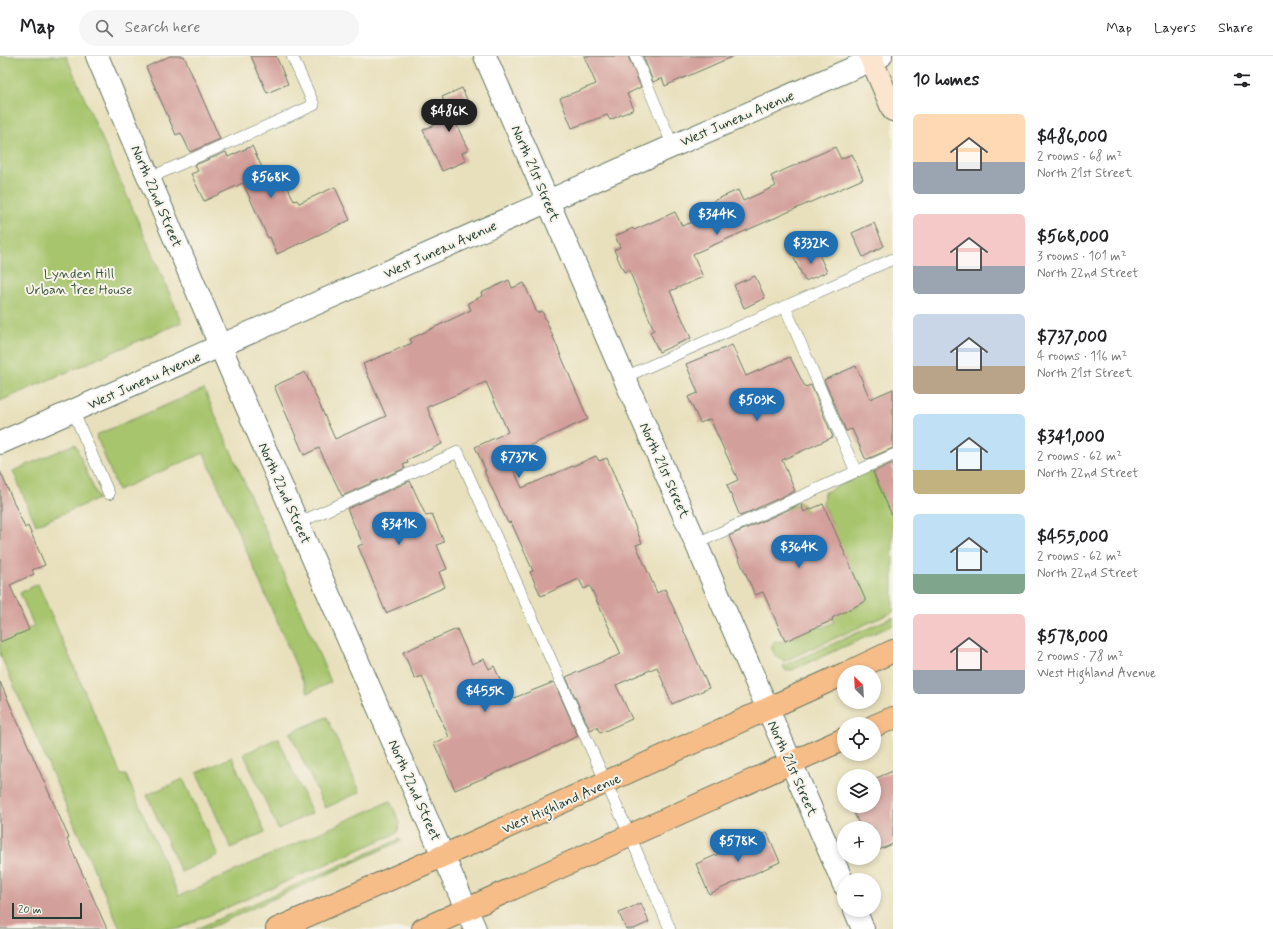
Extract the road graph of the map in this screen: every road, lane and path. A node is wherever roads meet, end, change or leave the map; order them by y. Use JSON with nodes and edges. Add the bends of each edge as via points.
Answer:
{"nodes":[{"id":1,"x":98,"y":56,"type":"edge"},
{"id":2,"x":292,"y":56,"type":"edge"},
{"id":3,"x":485,"y":56,"type":"edge"},
{"id":4,"x":634,"y":56,"type":"edge"},
{"id":5,"x":874,"y":57,"type":"edge"},
{"id":6,"x":893,"y":110,"type":"edge"},
{"id":7,"x":673,"y":146,"type":"junction"},
{"id":8,"x":149,"y":178,"type":"junction"},
{"id":9,"x":548,"y":202,"type":"junction"},
{"id":10,"x":893,"y":259,"type":"edge"},
{"id":11,"x":785,"y":307,"type":"junction"},
{"id":12,"x":220,"y":345,"type":"junction"},
{"id":13,"x":625,"y":377,"type":"junction"},
{"id":14,"x":73,"y":410,"type":"junction"},
{"id":15,"x":0,"y":443,"type":"edge"},
{"id":16,"x":893,"y":455,"type":"edge"},
{"id":17,"x":856,"y":472,"type":"junction"},
{"id":18,"x":109,"y":494,"type":"dead end"},
{"id":19,"x":298,"y":522,"type":"junction"},
{"id":20,"x":697,"y":543,"type":"junction"},
{"id":21,"x":893,"y":652,"type":"edge"},
{"id":22,"x":864,"y":665,"type":"edge"},
{"id":23,"x":837,"y":677,"type":"edge"},
{"id":24,"x":768,"y":710,"type":"junction"},
{"id":25,"x":893,"y":718,"type":"edge"},
{"id":26,"x":881,"y":723,"type":"edge"},
{"id":27,"x":837,"y":743,"type":"edge"},
{"id":28,"x":791,"y":762,"type":"junction"},
{"id":29,"x":606,"y":783,"type":"junction"},
{"id":30,"x":630,"y":836,"type":"junction"},
{"id":31,"x":443,"y":856,"type":"junction"},
{"id":32,"x":839,"y":873,"type":"edge"},
{"id":33,"x":467,"y":910,"type":"junction"},
{"id":34,"x":858,"y":917,"type":"edge"},
{"id":35,"x":279,"y":929,"type":"edge"},
{"id":36,"x":423,"y":929,"type":"edge"},
{"id":37,"x":476,"y":929,"type":"edge"},
{"id":38,"x":670,"y":929,"type":"edge"},
{"id":39,"x":863,"y":929,"type":"edge"}],
"edges":[{"from":1,"to":8,"type":"street","name":"North 22nd Street"},
{"from":2,"to":8,"type":"lane","via":[[314,105]]},
{"from":3,"to":9,"type":"street","name":"North 21st Street"},
{"from":4,"to":7,"type":"lane"},
{"from":5,"to":6,"type":"main road"},
{"from":5,"to":7,"type":"street","name":"West Juneau Avenue"},
{"from":7,"to":9,"type":"street","name":"West Juneau Avenue"},
{"from":8,"to":12,"type":"street","name":"North 22nd Street"},
{"from":9,"to":12,"type":"street","name":"West Juneau Avenue"},
{"from":9,"to":13,"type":"street","name":"North 21st Street"},
{"from":10,"to":11,"type":"lane"},
{"from":11,"to":13,"type":"lane"},
{"from":11,"to":17,"type":"lane"},
{"from":12,"to":14,"type":"street","name":"West Juneau Avenue"},
{"from":12,"to":19,"type":"street","name":"North 22nd Street"},
{"from":13,"to":20,"type":"street","name":"North 21st Street"},
{"from":14,"to":15,"type":"street","name":"West Juneau Avenue"},
{"from":14,"to":18,"type":"lane"},
{"from":16,"to":17,"type":"lane"},
{"from":17,"to":20,"type":"lane"},
{"from":19,"to":29,"type":"lane","via":[[458,452]]},
{"from":19,"to":31,"type":"street","name":"North 22nd Street"},
{"from":20,"to":24,"type":"street","name":"North 21st Street"},
{"from":21,"to":22,"type":"main road"},
{"from":23,"to":24,"type":"main road","name":"West Highland Avenue"},
{"from":24,"to":28,"type":"street","name":"North 21st Street"},
{"from":24,"to":29,"type":"main road","name":"West Highland Avenue"},
{"from":25,"to":26,"type":"main road"},
{"from":27,"to":28,"type":"main road"},
{"from":28,"to":30,"type":"main road"},
{"from":28,"to":32,"type":"street","name":"North 21st Street"},
{"from":29,"to":30,"type":"lane"},
{"from":29,"to":31,"type":"main road","name":"West Highland Avenue"},
{"from":30,"to":33,"type":"main road"},
{"from":30,"to":38,"type":"lane"},
{"from":31,"to":33,"type":"street","name":"North 22nd Street"},
{"from":31,"to":35,"type":"main road","name":"West Highland Avenue"},
{"from":33,"to":36,"type":"main road"},
{"from":33,"to":37,"type":"street","name":"North 22nd Street"},
{"from":34,"to":39,"type":"street"}]}
